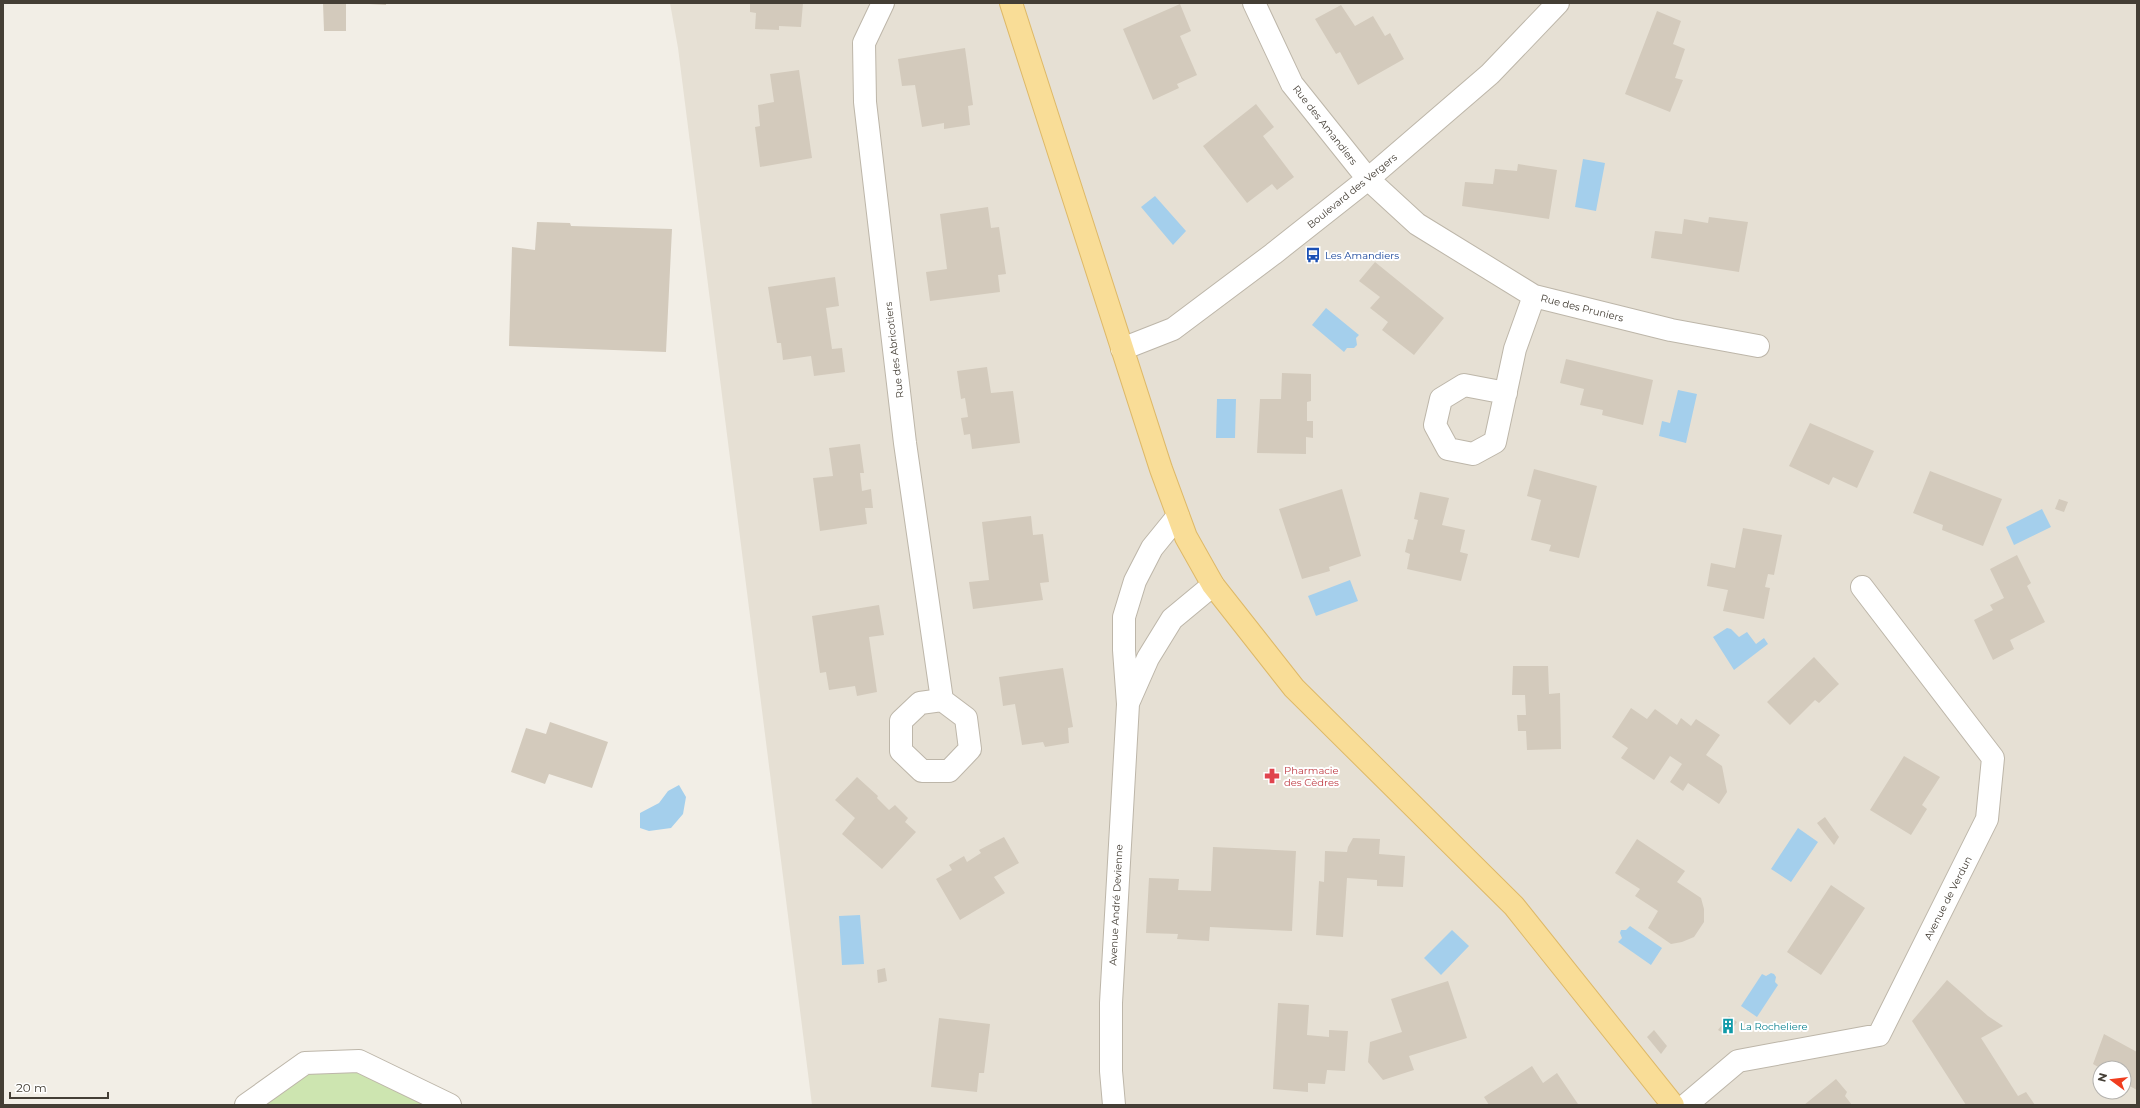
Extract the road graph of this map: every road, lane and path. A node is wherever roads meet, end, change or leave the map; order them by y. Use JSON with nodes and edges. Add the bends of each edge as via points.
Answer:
{"nodes":[{"id":1,"x":883,"y":3,"type":"edge"},
{"id":2,"x":1011,"y":3,"type":"edge"},
{"id":3,"x":1254,"y":3,"type":"edge"},
{"id":4,"x":1558,"y":3,"type":"edge"},
{"id":5,"x":1368,"y":179,"type":"junction"},
{"id":6,"x":1534,"y":296,"type":"junction"},
{"id":7,"x":1758,"y":346,"type":"dead end"},
{"id":8,"x":1122,"y":349,"type":"junction"},
{"id":9,"x":1506,"y":393,"type":"dead end"},
{"id":10,"x":1178,"y":516,"type":"junction"},
{"id":11,"x":1213,"y":585,"type":"junction"},
{"id":12,"x":1862,"y":587,"type":"dead end"},
{"id":13,"x":942,"y":700,"type":"dead end"},
{"id":14,"x":1128,"y":704,"type":"junction"},
{"id":15,"x":246,"y":1105,"type":"edge"},
{"id":16,"x":450,"y":1105,"type":"edge"},
{"id":17,"x":1114,"y":1105,"type":"edge"},
{"id":18,"x":1673,"y":1105,"type":"edge"},
{"id":19,"x":1686,"y":1105,"type":"edge"}],
"edges":[{"from":1,"to":13,"type":"street","name":"Rue des Abricotiers","via":[[864,43],[865,102],[905,442]]},
{"from":2,"to":8,"type":"main road"},
{"from":3,"to":5,"type":"street","name":"Rue des Amandiers","via":[[1292,84]]},
{"from":4,"to":5,"type":"street","name":"Boulevard des Vergers","via":[[1490,74]]},
{"from":5,"to":6,"type":"street","name":"Rue des Pruniers","via":[[1417,224]]},
{"from":5,"to":8,"type":"street","name":"Boulevard des Vergers","via":[[1173,329]]},
{"from":6,"to":7,"type":"street","name":"Rue des Pruniers","via":[[1671,330]]},
{"from":6,"to":9,"type":"street","via":[[1515,349]]},
{"from":8,"to":10,"type":"main road"},
{"from":10,"to":11,"type":"main road","via":[[1186,537]]},
{"from":10,"to":14,"type":"street","name":"Avenue André Devienne","via":[[1152,548],[1135,581],[1124,617]]},
{"from":11,"to":14,"type":"street","name":"Avenue André Devienne","via":[[1172,619],[1148,658]]},
{"from":11,"to":18,"type":"main road","via":[[1294,688],[1514,906]]},
{"from":12,"to":19,"type":"street","name":"Avenue de Verdun","via":[[1993,758],[1987,819],[1879,1035],[1738,1062]]},
{"from":14,"to":17,"type":"street","name":"Avenue André Devienne","via":[[1111,1003],[1110,1071]]},
{"from":15,"to":16,"type":"street","via":[[305,1063],[360,1061]]}]}
